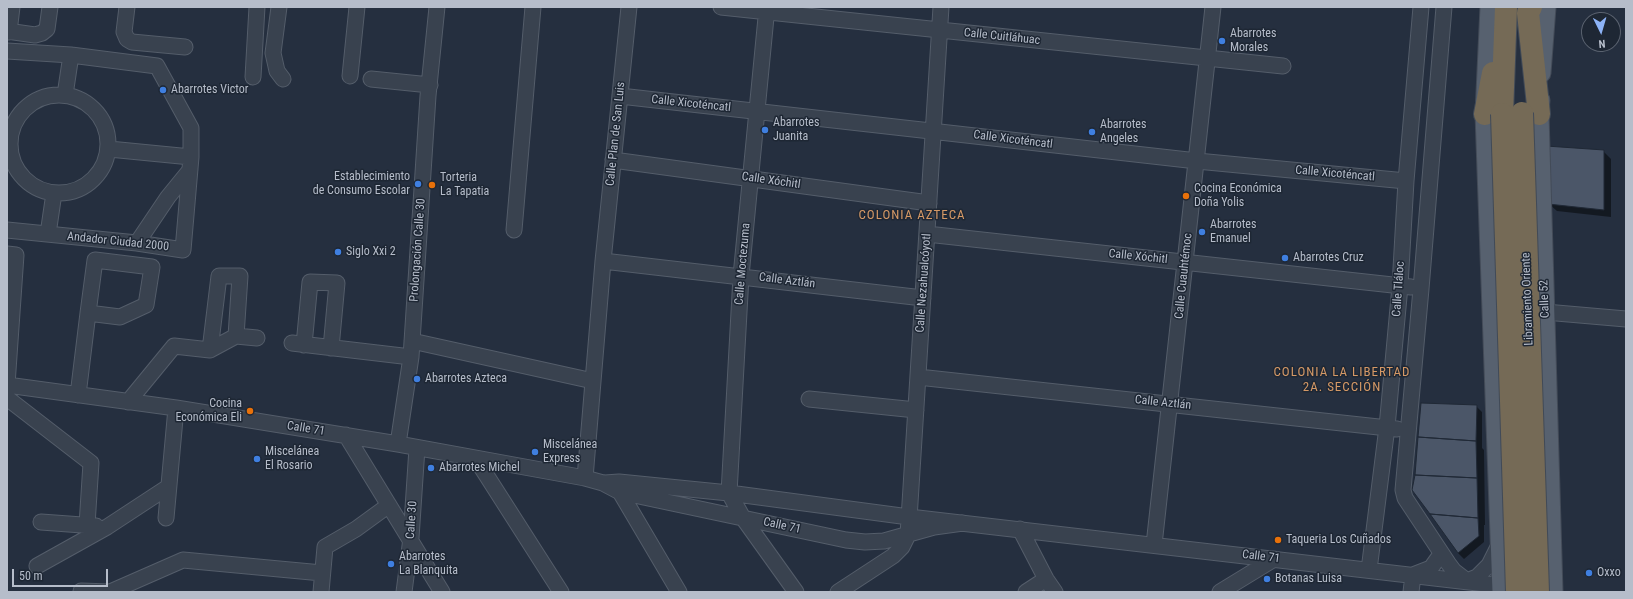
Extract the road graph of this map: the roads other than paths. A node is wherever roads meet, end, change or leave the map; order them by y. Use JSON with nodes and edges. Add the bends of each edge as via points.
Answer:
{"nodes":[{"id":1,"x":12,"y":7,"type":"edge"},
{"id":2,"x":50,"y":7,"type":"edge"},
{"id":3,"x":127,"y":7,"type":"edge"},
{"id":4,"x":257,"y":7,"type":"edge"},
{"id":5,"x":279,"y":7,"type":"edge"},
{"id":6,"x":357,"y":7,"type":"edge"},
{"id":7,"x":437,"y":7,"type":"edge"},
{"id":8,"x":533,"y":7,"type":"edge"},
{"id":9,"x":629,"y":7,"type":"edge"},
{"id":10,"x":721,"y":7,"type":"edge"},
{"id":11,"x":941,"y":7,"type":"edge"},
{"id":12,"x":1213,"y":7,"type":"edge"},
{"id":13,"x":1421,"y":7,"type":"edge"},
{"id":14,"x":1444,"y":7,"type":"edge"},
{"id":15,"x":1500,"y":8,"type":"edge"},
{"id":16,"x":766,"y":9,"type":"edge"},
{"id":17,"x":1534,"y":9,"type":"edge"},
{"id":18,"x":939,"y":30,"type":"junction"},
{"id":19,"x":8,"y":32,"type":"edge"},
{"id":20,"x":185,"y":47,"type":"dead end"},
{"id":21,"x":7,"y":51,"type":"edge"},
{"id":22,"x":273,"y":53,"type":"junction"},
{"id":23,"x":72,"y":55,"type":"junction"},
{"id":24,"x":254,"y":55,"type":"junction"},
{"id":25,"x":1208,"y":59,"type":"junction"},
{"id":26,"x":1283,"y":66,"type":"dead end"},
{"id":27,"x":350,"y":76,"type":"dead end"},
{"id":28,"x":253,"y":77,"type":"dead end"},
{"id":29,"x":283,"y":79,"type":"dead end"},
{"id":30,"x":371,"y":79,"type":"dead end"},
{"id":31,"x":1414,"y":79,"type":"junction"},
{"id":32,"x":1438,"y":80,"type":"junction"},
{"id":33,"x":430,"y":85,"type":"junction"},
{"id":34,"x":65,"y":95,"type":"junction"},
{"id":35,"x":620,"y":96,"type":"junction"},
{"id":36,"x":757,"y":111,"type":"junction"},
{"id":37,"x":1512,"y":114,"type":"junction"},
{"id":38,"x":933,"y":131,"type":"junction"},
{"id":39,"x":9,"y":139,"type":"edge"},
{"id":40,"x":108,"y":149,"type":"junction"},
{"id":41,"x":613,"y":160,"type":"junction"},
{"id":42,"x":1196,"y":161,"type":"junction"},
{"id":43,"x":191,"y":163,"type":"junction"},
{"id":44,"x":751,"y":178,"type":"junction"},
{"id":45,"x":1406,"y":181,"type":"junction"},
{"id":46,"x":54,"y":193,"type":"junction"},
{"id":47,"x":929,"y":203,"type":"junction"},
{"id":48,"x":7,"y":230,"type":"edge"},
{"id":49,"x":514,"y":230,"type":"dead end"},
{"id":50,"x":48,"y":234,"type":"junction"},
{"id":51,"x":927,"y":234,"type":"junction"},
{"id":52,"x":137,"y":243,"type":"junction"},
{"id":53,"x":7,"y":254,"type":"edge"},
{"id":54,"x":603,"y":261,"type":"junction"},
{"id":55,"x":1185,"y":262,"type":"junction"},
{"id":56,"x":741,"y":276,"type":"junction"},
{"id":57,"x":1400,"y":286,"type":"junction"},
{"id":58,"x":1422,"y":289,"type":"junction"},
{"id":59,"x":923,"y":298,"type":"junction"},
{"id":60,"x":10,"y":307,"type":"edge"},
{"id":61,"x":1545,"y":312,"type":"junction"},
{"id":62,"x":88,"y":313,"type":"junction"},
{"id":63,"x":1626,"y":319,"type":"edge"},
{"id":64,"x":236,"y":336,"type":"junction"},
{"id":65,"x":257,"y":338,"type":"dead end"},
{"id":66,"x":412,"y":342,"type":"junction"},
{"id":67,"x":331,"y":348,"type":"junction"},
{"id":68,"x":210,"y":350,"type":"junction"},
{"id":69,"x":411,"y":357,"type":"junction"},
{"id":70,"x":918,"y":377,"type":"junction"},
{"id":71,"x":593,"y":381,"type":"junction"},
{"id":72,"x":7,"y":385,"type":"edge"},
{"id":73,"x":78,"y":396,"type":"junction"},
{"id":74,"x":7,"y":398,"type":"edge"},
{"id":75,"x":809,"y":399,"type":"dead end"},
{"id":76,"x":128,"y":402,"type":"junction"},
{"id":77,"x":1170,"y":404,"type":"junction"},
{"id":78,"x":176,"y":408,"type":"junction"},
{"id":79,"x":916,"y":410,"type":"junction"},
{"id":80,"x":1387,"y":427,"type":"junction"},
{"id":81,"x":1408,"y":430,"type":"junction"},
{"id":82,"x":346,"y":435,"type":"junction"},
{"id":83,"x":398,"y":444,"type":"junction"},
{"id":84,"x":417,"y":448,"type":"junction"},
{"id":85,"x":476,"y":459,"type":"junction"},
{"id":86,"x":585,"y":478,"type":"junction"},
{"id":87,"x":168,"y":487,"type":"junction"},
{"id":88,"x":620,"y":487,"type":"junction"},
{"id":89,"x":729,"y":493,"type":"junction"},
{"id":90,"x":389,"y":505,"type":"junction"},
{"id":91,"x":909,"y":517,"type":"junction"},
{"id":92,"x":166,"y":518,"type":"dead end"},
{"id":93,"x":743,"y":518,"type":"junction"},
{"id":94,"x":41,"y":522,"type":"dead end"},
{"id":95,"x":963,"y":523,"type":"junction"},
{"id":96,"x":87,"y":525,"type":"junction"},
{"id":97,"x":107,"y":527,"type":"junction"},
{"id":98,"x":1020,"y":529,"type":"junction"},
{"id":99,"x":908,"y":535,"type":"junction"},
{"id":100,"x":410,"y":538,"type":"junction"},
{"id":101,"x":1552,"y":540,"type":"junction"},
{"id":102,"x":1500,"y":541,"type":"junction"},
{"id":103,"x":1154,"y":545,"type":"junction"},
{"id":104,"x":1442,"y":554,"type":"junction"},
{"id":105,"x":1274,"y":559,"type":"junction"},
{"id":106,"x":37,"y":566,"type":"dead end"},
{"id":107,"x":1369,"y":570,"type":"junction"},
{"id":108,"x":322,"y":574,"type":"junction"},
{"id":109,"x":1413,"y":575,"type":"junction"},
{"id":110,"x":1046,"y":579,"type":"junction"},
{"id":111,"x":1467,"y":581,"type":"junction"},
{"id":112,"x":1506,"y":590,"type":"edge"},
{"id":113,"x":81,"y":591,"type":"dead end"},
{"id":114,"x":110,"y":592,"type":"edge"},
{"id":115,"x":321,"y":592,"type":"edge"},
{"id":116,"x":404,"y":592,"type":"edge"},
{"id":117,"x":442,"y":592,"type":"edge"},
{"id":118,"x":561,"y":592,"type":"edge"},
{"id":119,"x":679,"y":592,"type":"edge"},
{"id":120,"x":796,"y":592,"type":"edge"},
{"id":121,"x":838,"y":592,"type":"edge"},
{"id":122,"x":1026,"y":592,"type":"edge"},
{"id":123,"x":1055,"y":592,"type":"edge"},
{"id":124,"x":1220,"y":592,"type":"edge"},
{"id":125,"x":1411,"y":592,"type":"edge"},
{"id":126,"x":1538,"y":592,"type":"edge"},
{"id":127,"x":1553,"y":592,"type":"edge"},
{"id":128,"x":1559,"y":592,"type":"edge"}],
"edges":[{"from":1,"to":19,"type":"street"},
{"from":2,"to":19,"type":"street","via":[[47,29],[42,33],[35,35]]},
{"from":3,"to":20,"type":"street","via":[[124,32],[127,39],[132,42]]},
{"from":4,"to":24,"type":"street"},
{"from":5,"to":22,"type":"street"},
{"from":6,"to":27,"type":"street"},
{"from":7,"to":33,"type":"street","name":"Prolongación Calle 30"},
{"from":8,"to":49,"type":"street"},
{"from":9,"to":35,"type":"street","name":"Calle Plan de San Luis"},
{"from":10,"to":16,"type":"street","name":"Calle Cuitláhuac"},
{"from":11,"to":18,"type":"street","name":"Calle Nezahualcóyotl"},
{"from":12,"to":25,"type":"street","name":"Calle Cuauhtémoc"},
{"from":13,"to":31,"type":"street","name":"Calle Tláloc"},
{"from":14,"to":32,"type":"street","name":"Calle Tláloc"},
{"from":15,"to":37,"type":"highway","name":"Libramiento Oriente"},
{"from":16,"to":18,"type":"street","name":"Calle Cuitláhuac"},
{"from":16,"to":36,"type":"street","name":"Calle Moctezuma"},
{"from":17,"to":37,"type":"highway","name":"Libramiento Oriente"},
{"from":18,"to":25,"type":"street","name":"Calle Cuitláhuac"},
{"from":18,"to":38,"type":"street","name":"Calle Nezahualcóyotl"},
{"from":21,"to":23,"type":"street"},
{"from":22,"to":24,"type":"street"},
{"from":22,"to":29,"type":"street","via":[[276,71]]},
{"from":23,"to":34,"type":"street"},
{"from":23,"to":43,"type":"street","via":[[157,66],[191,128]]},
{"from":24,"to":28,"type":"street"},
{"from":25,"to":26,"type":"street","name":"Calle Cuitláhuac"},
{"from":25,"to":42,"type":"street","name":"Calle Cuauhtémoc"},
{"from":30,"to":33,"type":"street"},
{"from":31,"to":32,"type":"street"},
{"from":31,"to":45,"type":"street","name":"Calle Tláloc"},
{"from":32,"to":58,"type":"street","name":"Calle Tláloc"},
{"from":33,"to":66,"type":"street","name":"Prolongación Calle 30"},
{"from":34,"to":39,"type":"street","via":[[45,97],[28,106],[16,120]]},
{"from":34,"to":40,"type":"street","via":[[83,101],[98,113],[107,130]]},
{"from":35,"to":36,"type":"street","name":"Calle Xicoténcatl"},
{"from":35,"to":41,"type":"street","name":"Calle Plan de San Luis"},
{"from":36,"to":38,"type":"street","name":"Calle Xicoténcatl"},
{"from":36,"to":44,"type":"street","name":"Calle Moctezuma"},
{"from":37,"to":61,"type":"main road","name":"Calle 52"},
{"from":37,"to":102,"type":"main road","name":"Libramiento Oriente"},
{"from":37,"to":112,"type":"highway","name":"Libramiento Oriente","bridge":true},
{"from":37,"to":126,"type":"highway","name":"Libramiento Oriente","bridge":true},
{"from":38,"to":42,"type":"street","name":"Calle Xicoténcatl"},
{"from":38,"to":47,"type":"street","name":"Calle Nezahualcóyotl"},
{"from":39,"to":46,"type":"street","via":[[12,158],[21,175],[36,187]]},
{"from":40,"to":43,"type":"street"},
{"from":40,"to":46,"type":"street","via":[[103,167],[91,182],[74,191]]},
{"from":41,"to":44,"type":"street","name":"Calle Xóchitl"},
{"from":41,"to":54,"type":"street","name":"Calle Plan de San Luis"},
{"from":42,"to":45,"type":"street","name":"Calle Xicoténcatl"},
{"from":42,"to":55,"type":"street","name":"Calle Cuauhtémoc"},
{"from":43,"to":52,"type":"street"},
{"from":43,"to":52,"type":"street","name":"Andador Ciudad 2000","via":[[183,250]]},
{"from":44,"to":47,"type":"street","name":"Calle Xóchitl"},
{"from":44,"to":56,"type":"street","name":"Calle Moctezuma"},
{"from":45,"to":57,"type":"street","name":"Calle Tláloc"},
{"from":46,"to":50,"type":"street"},
{"from":47,"to":51,"type":"street","name":"Calle Nezahualcóyotl"},
{"from":48,"to":50,"type":"street","name":"Andador Ciudad 2000"},
{"from":50,"to":52,"type":"street","name":"Andador Ciudad 2000"},
{"from":51,"to":55,"type":"street","name":"Calle Xóchitl"},
{"from":51,"to":59,"type":"street","name":"Calle Nezahualcóyotl"},
{"from":53,"to":60,"type":"street","via":[[16,255]]},
{"from":54,"to":56,"type":"street","name":"Calle Aztlán"},
{"from":54,"to":71,"type":"street","name":"Calle Plan de San Luis"},
{"from":55,"to":57,"type":"street","name":"Calle Xóchitl"},
{"from":55,"to":77,"type":"street","name":"Calle Cuauhtémoc"},
{"from":56,"to":59,"type":"street","name":"Calle Aztlán"},
{"from":56,"to":89,"type":"street","name":"Calle Moctezuma"},
{"from":57,"to":58,"type":"street","name":"Calle Xóchitl"},
{"from":57,"to":80,"type":"street","name":"Calle Tláloc"},
{"from":58,"to":81,"type":"street","name":"Calle Tláloc"},
{"from":59,"to":70,"type":"street","name":"Calle Nezahualcóyotl"},
{"from":60,"to":72,"type":"street"},
{"from":61,"to":63,"type":"street"},
{"from":61,"to":101,"type":"main road","name":"Calle 52"},
{"from":62,"to":62,"type":"street","via":[[95,260],[152,267],[146,305],[120,317]]},
{"from":62,"to":73,"type":"street"},
{"from":64,"to":65,"type":"street"},
{"from":64,"to":68,"type":"street"},
{"from":64,"to":68,"type":"street","via":[[240,276],[219,276]]},
{"from":66,"to":69,"type":"street","name":"Prolongación Calle 30"},
{"from":66,"to":71,"type":"street"},
{"from":67,"to":67,"type":"street","via":[[337,283],[310,282],[298,344]]},
{"from":67,"to":69,"type":"street"},
{"from":68,"to":76,"type":"street","via":[[174,346]]},
{"from":69,"to":83,"type":"street","name":"Prolongación Calle 30"},
{"from":70,"to":77,"type":"street","name":"Calle Aztlán"},
{"from":70,"to":79,"type":"street","name":"Calle Nezahualcóyotl"},
{"from":71,"to":86,"type":"street","name":"Calle Plan de San Luis"},
{"from":72,"to":73,"type":"street","name":"Calle 71"},
{"from":73,"to":76,"type":"street","name":"Calle 71"},
{"from":74,"to":96,"type":"street","via":[[91,463]]},
{"from":75,"to":79,"type":"street"},
{"from":76,"to":78,"type":"street","name":"Calle 71"},
{"from":77,"to":80,"type":"street","name":"Calle Aztlán"},
{"from":77,"to":103,"type":"street","name":"Calle Cuauhtémoc"},
{"from":78,"to":82,"type":"street","name":"Calle 71"},
{"from":78,"to":87,"type":"street"},
{"from":79,"to":91,"type":"street","name":"Calle Nezahualcóyotl"},
{"from":80,"to":81,"type":"street","name":"Calle Aztlán"},
{"from":80,"to":107,"type":"street","name":"Calle Tláloc"},
{"from":81,"to":104,"type":"street","name":"Calle Tláloc","via":[[1403,490],[1405,498]]},
{"from":82,"to":83,"type":"street","name":"Calle 71"},
{"from":82,"to":90,"type":"street"},
{"from":83,"to":84,"type":"street","name":"Calle 71"},
{"from":84,"to":85,"type":"street","name":"Calle 71"},
{"from":84,"to":100,"type":"street","name":"Calle 30"},
{"from":85,"to":86,"type":"street","name":"Calle 71"},
{"from":85,"to":118,"type":"street"},
{"from":86,"to":88,"type":"street","name":"Calle 71"},
{"from":87,"to":92,"type":"street"},
{"from":87,"to":97,"type":"street"},
{"from":88,"to":89,"type":"street","name":"Calle 71"},
{"from":88,"to":93,"type":"street","name":"Calle 71"},
{"from":88,"to":119,"type":"street"},
{"from":89,"to":91,"type":"street","name":"Calle 71"},
{"from":89,"to":93,"type":"street"},
{"from":90,"to":100,"type":"street"},
{"from":90,"to":108,"type":"street","via":[[325,547]]},
{"from":91,"to":95,"type":"street","name":"Calle 71"},
{"from":91,"to":99,"type":"street","name":"Calle Nezahualcóyotl"},
{"from":93,"to":99,"type":"street","name":"Calle 71","via":[[865,542],[884,541]]},
{"from":93,"to":120,"type":"street"},
{"from":94,"to":96,"type":"street"},
{"from":95,"to":98,"type":"street","name":"Calle 71"},
{"from":95,"to":99,"type":"street","name":"Calle 71","via":[[934,527]]},
{"from":96,"to":97,"type":"street"},
{"from":97,"to":106,"type":"street"},
{"from":98,"to":103,"type":"street","name":"Calle 71"},
{"from":98,"to":110,"type":"street"},
{"from":99,"to":121,"type":"street","via":[[902,547],[893,556]]},
{"from":100,"to":116,"type":"street","name":"Calle 30"},
{"from":100,"to":117,"type":"street"},
{"from":101,"to":102,"type":"main road","via":[[1547,554],[1527,564],[1512,560],[1502,548]]},
{"from":101,"to":127,"type":"main road","name":"Calle 52"},
{"from":102,"to":111,"type":"street","via":[[1489,565],[1477,577]]},
{"from":102,"to":112,"type":"main road","name":"Libramiento Oriente"},
{"from":103,"to":105,"type":"street","name":"Calle 71"},
{"from":104,"to":109,"type":"street","via":[[1431,568]]},
{"from":104,"to":111,"type":"street","name":"Calle Tláloc","via":[[1454,571]]},
{"from":105,"to":107,"type":"street","name":"Calle 71"},
{"from":105,"to":124,"type":"street"},
{"from":107,"to":109,"type":"street","name":"Calle 71"},
{"from":108,"to":114,"type":"street","via":[[183,560]]},
{"from":108,"to":115,"type":"street"},
{"from":109,"to":111,"type":"street","name":"Calle 71"},
{"from":109,"to":125,"type":"street"},
{"from":110,"to":122,"type":"street"},
{"from":110,"to":123,"type":"street"},
{"from":111,"to":112,"type":"street","name":"Calle 71"},
{"from":112,"to":127,"type":"street","name":"Calle 71"},
{"from":113,"to":114,"type":"street"},
{"from":127,"to":128,"type":"street","name":"Calle 71"}]}
